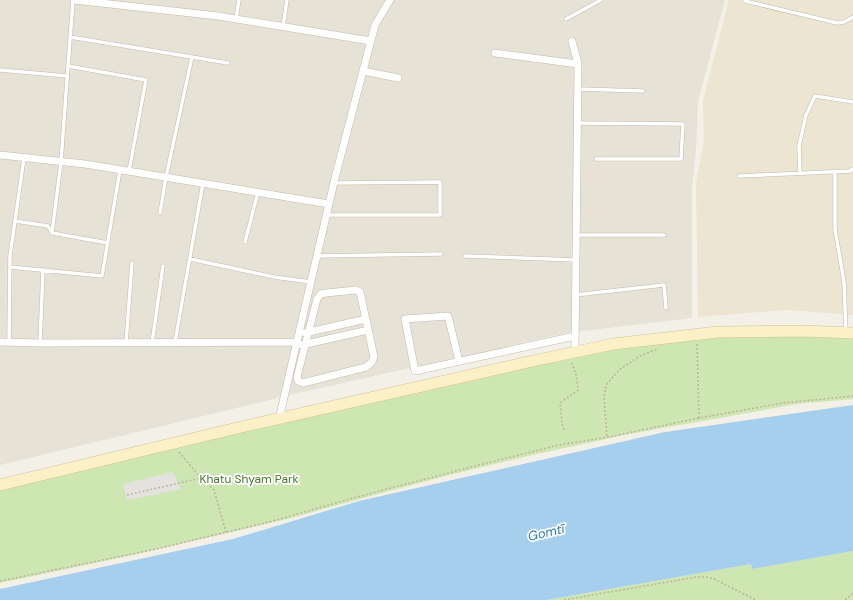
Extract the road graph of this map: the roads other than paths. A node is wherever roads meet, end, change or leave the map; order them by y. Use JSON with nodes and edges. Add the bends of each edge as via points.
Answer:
{"nodes":[{"id":1,"x":74,"y":0,"type":"edge"},
{"id":2,"x":239,"y":0,"type":"edge"},
{"id":3,"x":287,"y":0,"type":"edge"},
{"id":4,"x":390,"y":0,"type":"edge"},
{"id":5,"x":601,"y":0,"type":"edge"},
{"id":6,"x":745,"y":1,"type":"dead end"},
{"id":7,"x":141,"y":4,"type":"edge"},
{"id":8,"x":853,"y":17,"type":"edge"},
{"id":9,"x":236,"y":19,"type":"junction"},
{"id":10,"x":566,"y":19,"type":"dead end"},
{"id":11,"x":283,"y":27,"type":"junction"},
{"id":12,"x":70,"y":36,"type":"junction"},
{"id":13,"x":371,"y":41,"type":"junction"},
{"id":14,"x":572,"y":41,"type":"dead end"},
{"id":15,"x":495,"y":53,"type":"dead end"},
{"id":16,"x":192,"y":57,"type":"junction"},
{"id":17,"x":228,"y":63,"type":"dead end"},
{"id":18,"x":578,"y":64,"type":"junction"},
{"id":19,"x":68,"y":66,"type":"junction"},
{"id":20,"x":0,"y":70,"type":"edge"},
{"id":21,"x":363,"y":71,"type":"junction"},
{"id":22,"x":67,"y":76,"type":"junction"},
{"id":23,"x":398,"y":78,"type":"dead end"},
{"id":24,"x":578,"y":90,"type":"junction"},
{"id":25,"x":643,"y":91,"type":"dead end"},
{"id":26,"x":853,"y":102,"type":"edge"},
{"id":27,"x":577,"y":123,"type":"junction"},
{"id":28,"x":0,"y":155,"type":"edge"},
{"id":29,"x":24,"y":158,"type":"junction"},
{"id":30,"x":596,"y":159,"type":"dead end"},
{"id":31,"x":61,"y":162,"type":"junction"},
{"id":32,"x":853,"y":169,"type":"edge"},
{"id":33,"x":120,"y":170,"type":"junction"},
{"id":34,"x":129,"y":171,"type":"junction"},
{"id":35,"x":835,"y":171,"type":"junction"},
{"id":36,"x":800,"y":173,"type":"junction"},
{"id":37,"x":739,"y":176,"type":"dead end"},
{"id":38,"x":166,"y":177,"type":"junction"},
{"id":39,"x":334,"y":183,"type":"junction"},
{"id":40,"x":203,"y":184,"type":"junction"},
{"id":41,"x":258,"y":192,"type":"junction"},
{"id":42,"x":329,"y":204,"type":"junction"},
{"id":43,"x":160,"y":213,"type":"dead end"},
{"id":44,"x":326,"y":215,"type":"junction"},
{"id":45,"x":15,"y":221,"type":"junction"},
{"id":46,"x":52,"y":233,"type":"junction"},
{"id":47,"x":576,"y":235,"type":"junction"},
{"id":48,"x":664,"y":236,"type":"dead end"},
{"id":49,"x":244,"y":242,"type":"dead end"},
{"id":50,"x":108,"y":243,"type":"junction"},
{"id":51,"x":441,"y":254,"type":"dead end"},
{"id":52,"x":317,"y":256,"type":"junction"},
{"id":53,"x":465,"y":256,"type":"dead end"},
{"id":54,"x":190,"y":259,"type":"junction"},
{"id":55,"x":576,"y":260,"type":"junction"},
{"id":56,"x":132,"y":263,"type":"dead end"},
{"id":57,"x":163,"y":266,"type":"dead end"},
{"id":58,"x":10,"y":267,"type":"junction"},
{"id":59,"x":43,"y":270,"type":"junction"},
{"id":60,"x":311,"y":282,"type":"junction"},
{"id":61,"x":575,"y":295,"type":"junction"},
{"id":62,"x":666,"y":308,"type":"dead end"},
{"id":63,"x":366,"y":319,"type":"junction"},
{"id":64,"x":368,"y":330,"type":"junction"},
{"id":65,"x":309,"y":332,"type":"junction"},
{"id":66,"x":850,"y":332,"type":"edge"},
{"id":67,"x":298,"y":334,"type":"junction"},
{"id":68,"x":575,"y":336,"type":"junction"},
{"id":69,"x":0,"y":342,"type":"edge"},
{"id":70,"x":9,"y":342,"type":"junction"},
{"id":71,"x":175,"y":342,"type":"junction"},
{"id":72,"x":40,"y":343,"type":"junction"},
{"id":73,"x":126,"y":343,"type":"junction"},
{"id":74,"x":152,"y":343,"type":"junction"},
{"id":75,"x":306,"y":344,"type":"junction"},
{"id":76,"x":296,"y":345,"type":"junction"},
{"id":77,"x":572,"y":353,"type":"junction"},
{"id":78,"x":459,"y":361,"type":"junction"},
{"id":79,"x":279,"y":419,"type":"junction"},
{"id":80,"x":0,"y":485,"type":"edge"}],
"edges":[{"from":1,"to":7,"type":"street"},
{"from":1,"to":12,"type":"lane"},
{"from":2,"to":9,"type":"lane"},
{"from":3,"to":11,"type":"lane"},
{"from":4,"to":13,"type":"street","via":[[376,25]]},
{"from":5,"to":10,"type":"lane"},
{"from":6,"to":8,"type":"lane","via":[[837,23]]},
{"from":7,"to":9,"type":"street"},
{"from":9,"to":11,"type":"street"},
{"from":11,"to":13,"type":"street"},
{"from":12,"to":16,"type":"lane"},
{"from":12,"to":19,"type":"lane"},
{"from":13,"to":21,"type":"street"},
{"from":14,"to":18,"type":"street"},
{"from":15,"to":18,"type":"street"},
{"from":16,"to":17,"type":"lane"},
{"from":16,"to":38,"type":"lane"},
{"from":18,"to":24,"type":"street"},
{"from":19,"to":22,"type":"lane"},
{"from":19,"to":34,"type":"lane","via":[[146,80]]},
{"from":20,"to":22,"type":"lane"},
{"from":21,"to":23,"type":"street"},
{"from":21,"to":39,"type":"street"},
{"from":22,"to":31,"type":"lane"},
{"from":24,"to":25,"type":"lane"},
{"from":24,"to":27,"type":"street"},
{"from":26,"to":36,"type":"lane","via":[[815,96],[806,115],[799,146]]},
{"from":27,"to":30,"type":"lane","via":[[683,124],[681,160]]},
{"from":27,"to":47,"type":"street"},
{"from":28,"to":29,"type":"street"},
{"from":29,"to":31,"type":"street"},
{"from":29,"to":45,"type":"lane"},
{"from":31,"to":33,"type":"street"},
{"from":31,"to":46,"type":"lane"},
{"from":32,"to":35,"type":"lane"},
{"from":33,"to":34,"type":"street"},
{"from":33,"to":50,"type":"lane"},
{"from":34,"to":38,"type":"street"},
{"from":35,"to":36,"type":"lane"},
{"from":35,"to":66,"type":"lane","via":[[835,230]]},
{"from":36,"to":37,"type":"lane"},
{"from":38,"to":40,"type":"street"},
{"from":38,"to":43,"type":"lane"},
{"from":39,"to":42,"type":"street"},
{"from":39,"to":44,"type":"lane","via":[[440,182],[440,215]]},
{"from":40,"to":41,"type":"street"},
{"from":40,"to":54,"type":"lane"},
{"from":41,"to":42,"type":"street"},
{"from":41,"to":49,"type":"lane"},
{"from":42,"to":44,"type":"street"},
{"from":44,"to":52,"type":"street"},
{"from":45,"to":46,"type":"lane","via":[[48,226]]},
{"from":45,"to":58,"type":"lane"},
{"from":46,"to":50,"type":"lane"},
{"from":47,"to":48,"type":"lane"},
{"from":47,"to":55,"type":"street"},
{"from":50,"to":59,"type":"lane","via":[[102,276]]},
{"from":51,"to":52,"type":"lane"},
{"from":52,"to":60,"type":"street"},
{"from":53,"to":55,"type":"lane"},
{"from":54,"to":60,"type":"lane"},
{"from":54,"to":71,"type":"lane"},
{"from":55,"to":61,"type":"street"},
{"from":56,"to":73,"type":"lane"},
{"from":57,"to":74,"type":"lane"},
{"from":58,"to":59,"type":"lane"},
{"from":58,"to":70,"type":"lane"},
{"from":59,"to":72,"type":"lane"},
{"from":60,"to":67,"type":"street"},
{"from":61,"to":62,"type":"lane","via":[[664,285]]},
{"from":61,"to":68,"type":"street"},
{"from":63,"to":64,"type":"street"},
{"from":63,"to":65,"type":"street"},
{"from":63,"to":65,"type":"street","via":[[360,292],[356,290],[321,294],[317,299]]},
{"from":64,"to":75,"type":"street"},
{"from":64,"to":75,"type":"street","via":[[374,357],[366,367],[303,383],[298,381],[297,377]]},
{"from":65,"to":67,"type":"street"},
{"from":65,"to":75,"type":"street"},
{"from":66,"to":77,"type":"street","via":[[718,332],[614,344]]},
{"from":67,"to":76,"type":"street"},
{"from":68,"to":77,"type":"street"},
{"from":68,"to":78,"type":"street"},
{"from":69,"to":70,"type":"street"},
{"from":70,"to":72,"type":"street"},
{"from":71,"to":74,"type":"street"},
{"from":71,"to":76,"type":"street"},
{"from":72,"to":73,"type":"street"},
{"from":73,"to":74,"type":"street"},
{"from":75,"to":76,"type":"street"},
{"from":76,"to":79,"type":"street"},
{"from":77,"to":79,"type":"street"},
{"from":78,"to":78,"type":"street","via":[[415,370],[405,318],[448,316]]},
{"from":79,"to":80,"type":"street"}]}
